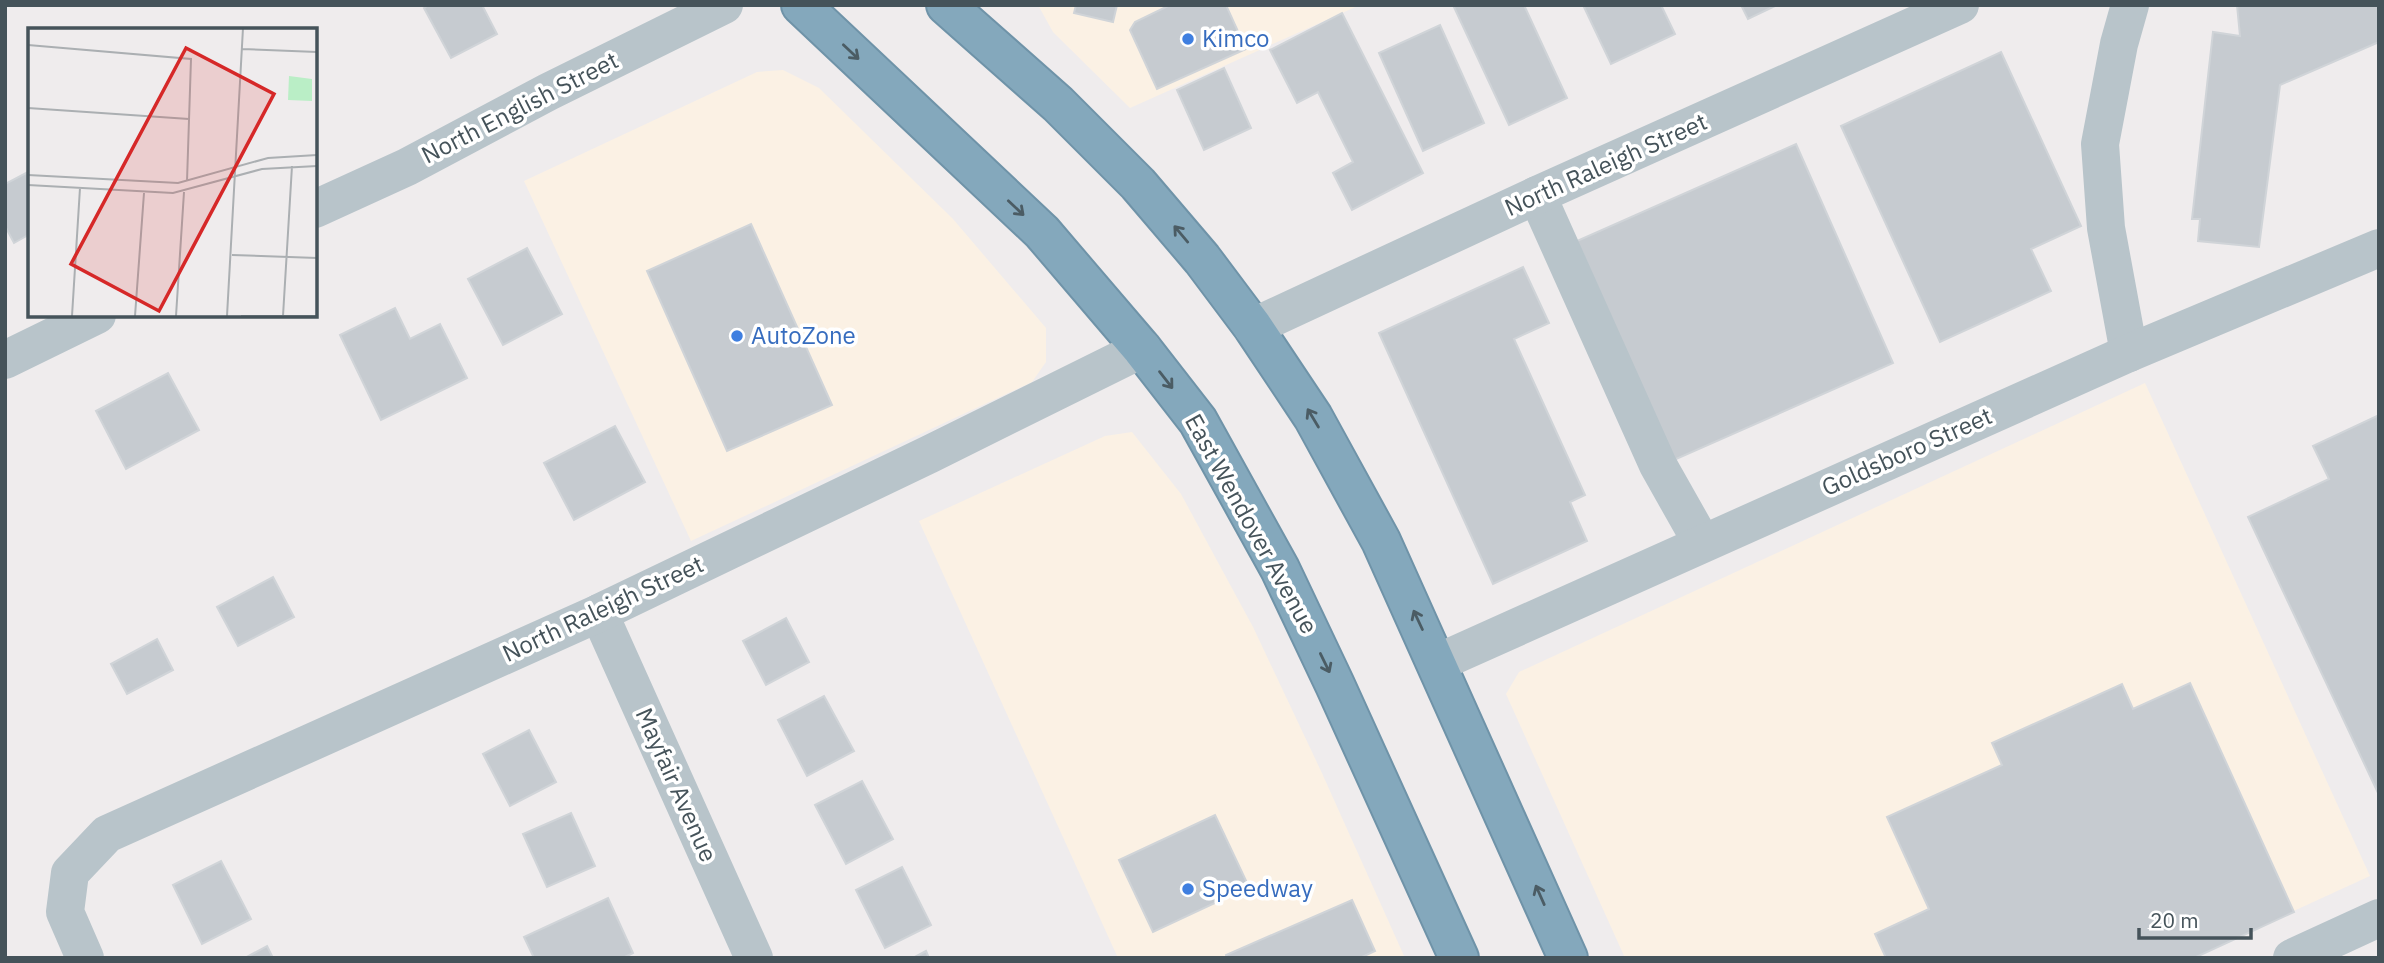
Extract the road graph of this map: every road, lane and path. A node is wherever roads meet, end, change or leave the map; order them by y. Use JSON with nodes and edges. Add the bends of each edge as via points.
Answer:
{"nodes":[{"id":1,"x":724,"y":5,"type":"edge"},
{"id":2,"x":802,"y":5,"type":"edge"},
{"id":3,"x":946,"y":5,"type":"edge"},
{"id":4,"x":1960,"y":5,"type":"edge"},
{"id":5,"x":2130,"y":5,"type":"edge"},
{"id":6,"x":1537,"y":195,"type":"junction"},
{"id":7,"x":317,"y":208,"type":"edge"},
{"id":8,"x":2379,"y":248,"type":"edge"},
{"id":9,"x":93,"y":317,"type":"edge"},
{"id":10,"x":1253,"y":327,"type":"junction"},
{"id":11,"x":1142,"y":349,"type":"junction"},
{"id":12,"x":2129,"y":353,"type":"junction"},
{"id":13,"x":5,"y":360,"type":"edge"},
{"id":14,"x":1702,"y":543,"type":"junction"},
{"id":15,"x":599,"y":612,"type":"junction"},
{"id":16,"x":1437,"y":663,"type":"junction"},
{"id":17,"x":2379,"y":918,"type":"edge"},
{"id":18,"x":2335,"y":949,"type":"edge"},
{"id":19,"x":85,"y":958,"type":"edge"},
{"id":20,"x":754,"y":958,"type":"edge"},
{"id":21,"x":1459,"y":958,"type":"edge"},
{"id":22,"x":1568,"y":958,"type":"edge"},
{"id":23,"x":2292,"y":958,"type":"edge"}],
"edges":[{"from":1,"to":7,"type":"street","name":"North English Street"},
{"from":2,"to":11,"type":"highway","name":"East Wendover Avenue","one_way":true,"via":[[1042,232]]},
{"from":10,"to":3,"type":"highway","one_way":true,"via":[[1138,184],[1058,104]]},
{"from":4,"to":6,"type":"street","name":"North Raleigh Street"},
{"from":5,"to":12,"type":"street","via":[[2100,144],[2106,228]]},
{"from":6,"to":10,"type":"street","name":"North Raleigh Street"},
{"from":6,"to":14,"type":"street","via":[[1658,465]]},
{"from":8,"to":12,"type":"street","name":"Goldsboro Street"},
{"from":9,"to":13,"type":"street"},
{"from":16,"to":10,"type":"highway","one_way":true,"via":[[1348,479],[1313,416]]},
{"from":11,"to":15,"type":"street","name":"North Raleigh Street"},
{"from":11,"to":21,"type":"highway","name":"East Wendover Avenue","one_way":true,"via":[[1198,421],[1280,569]]},
{"from":12,"to":14,"type":"street","name":"Goldsboro Street"},
{"from":14,"to":16,"type":"street","name":"Goldsboro Street"},
{"from":15,"to":19,"type":"street","name":"North Raleigh Street","via":[[107,834],[70,873],[65,912]]},
{"from":15,"to":20,"type":"street","name":"Mayfair Avenue"},
{"from":22,"to":16,"type":"highway","one_way":true},
{"from":17,"to":18,"type":"street"},
{"from":18,"to":23,"type":"street"}]}
